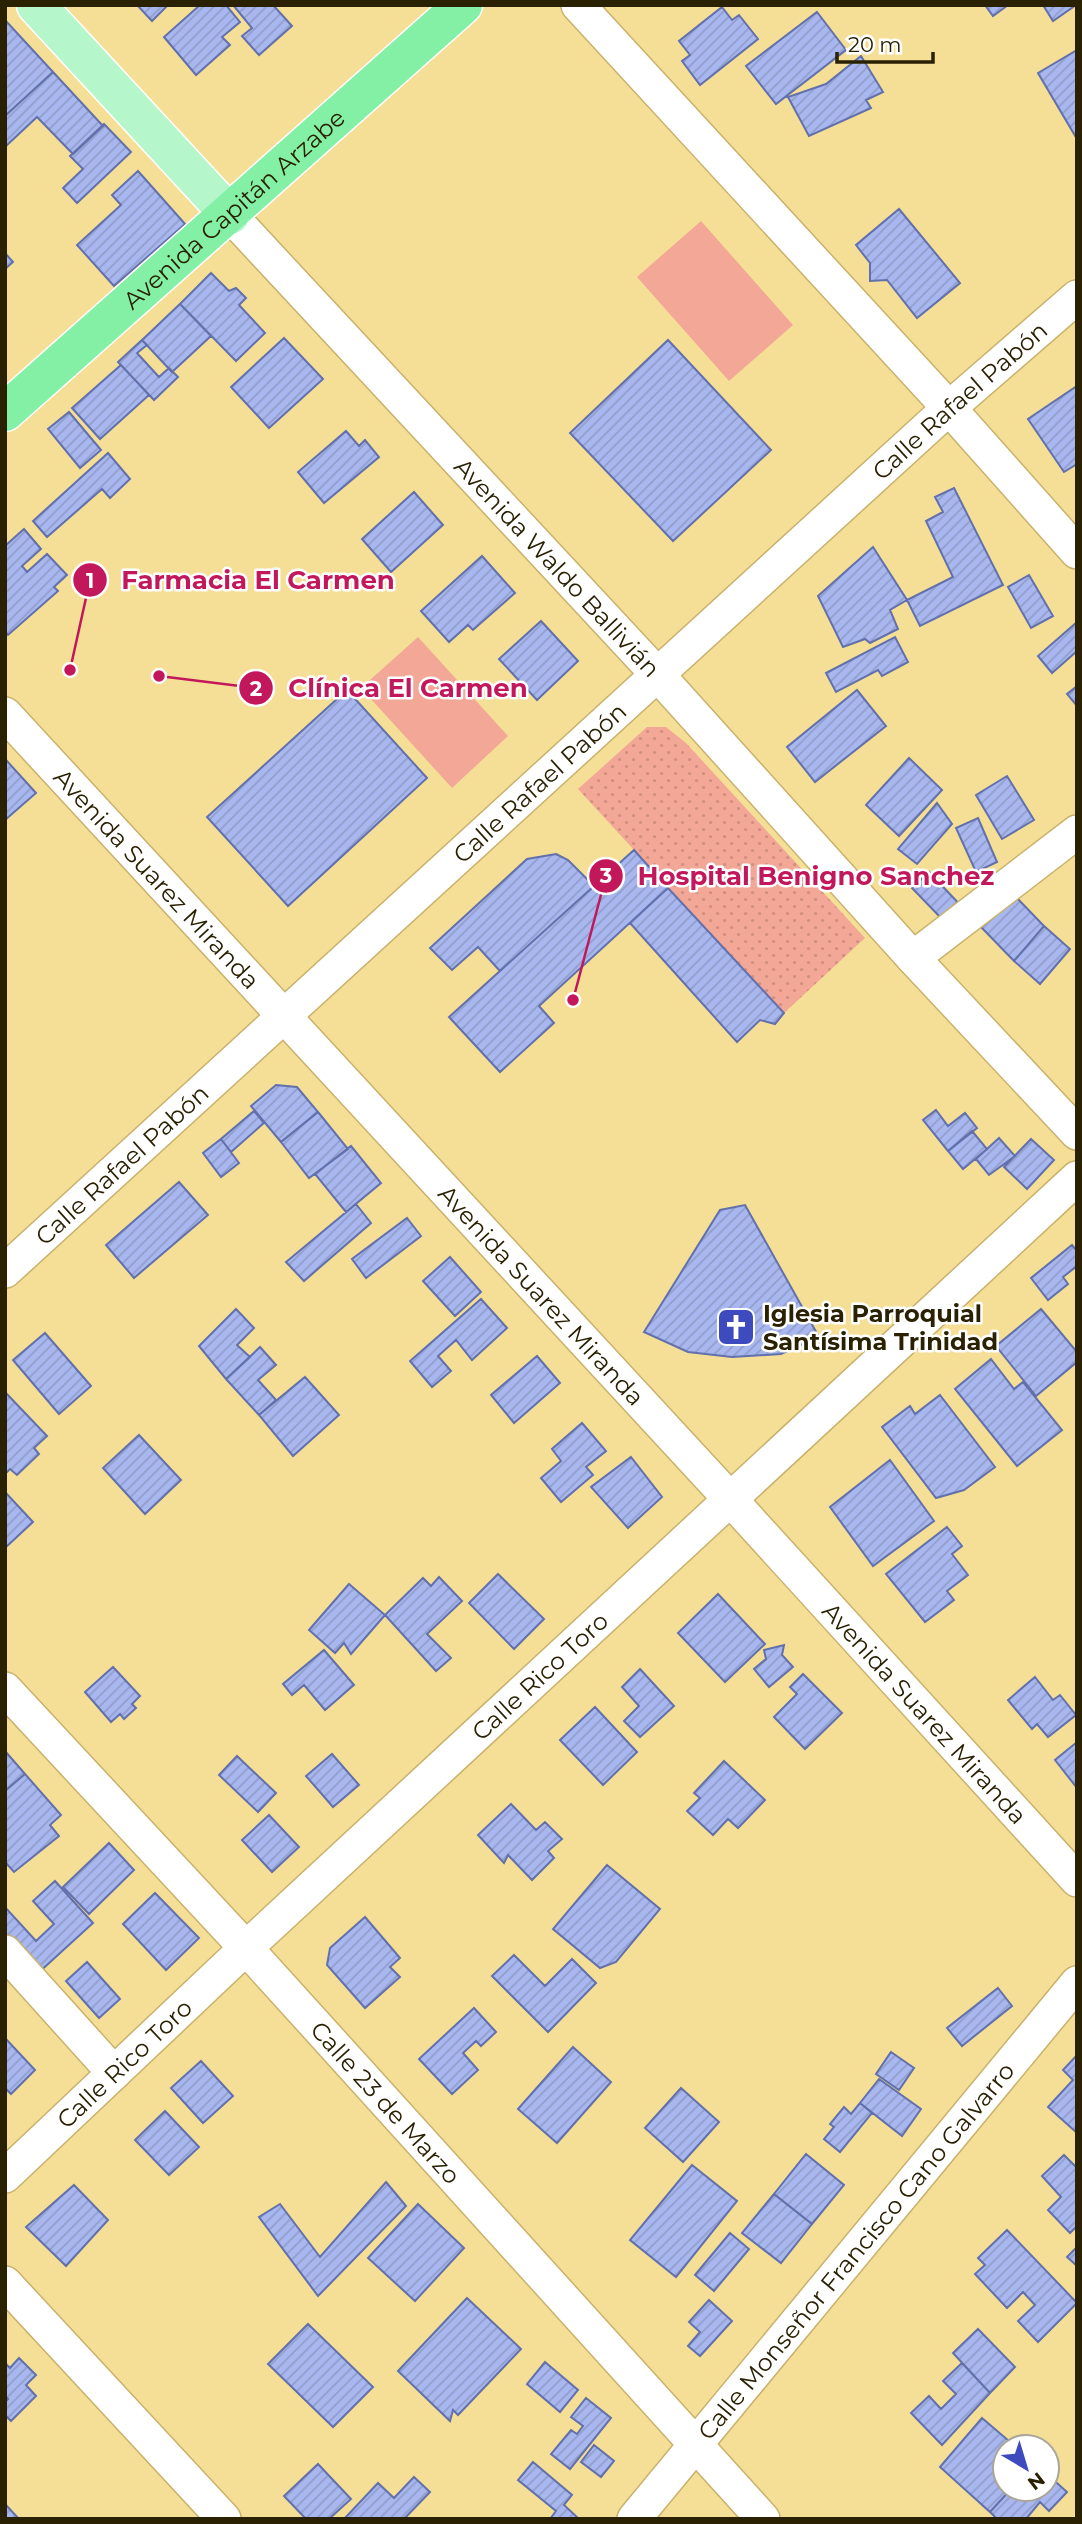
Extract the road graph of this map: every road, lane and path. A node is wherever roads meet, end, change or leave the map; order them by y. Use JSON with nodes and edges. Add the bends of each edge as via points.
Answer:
{"nodes":[{"id":1,"x":36,"y":5,"type":"edge"},
{"id":2,"x":463,"y":5,"type":"edge"},
{"id":3,"x":578,"y":5,"type":"edge"},
{"id":4,"x":230,"y":215,"type":"junction"},
{"id":5,"x":1077,"y":298,"type":"edge"},
{"id":6,"x":948,"y":408,"type":"junction"},
{"id":7,"x":5,"y":412,"type":"edge"},
{"id":8,"x":1077,"y":552,"type":"edge"},
{"id":9,"x":657,"y":674,"type":"junction"},
{"id":10,"x":5,"y":714,"type":"edge"},
{"id":11,"x":1077,"y":832,"type":"edge"},
{"id":12,"x":913,"y":958,"type":"junction"},
{"id":13,"x":284,"y":1016,"type":"junction"},
{"id":14,"x":1077,"y":1133,"type":"edge"},
{"id":15,"x":1077,"y":1178,"type":"edge"},
{"id":16,"x":5,"y":1271,"type":"edge"},
{"id":17,"x":730,"y":1499,"type":"junction"},
{"id":18,"x":5,"y":1689,"type":"edge"},
{"id":19,"x":1077,"y":1880,"type":"edge"},
{"id":20,"x":246,"y":1948,"type":"junction"},
{"id":21,"x":5,"y":1952,"type":"edge"},
{"id":22,"x":1077,"y":1983,"type":"edge"},
{"id":23,"x":114,"y":2073,"type":"junction"},
{"id":24,"x":5,"y":2176,"type":"edge"},
{"id":25,"x":5,"y":2283,"type":"edge"},
{"id":26,"x":695,"y":2446,"type":"junction"},
{"id":27,"x":223,"y":2519,"type":"edge"},
{"id":28,"x":634,"y":2519,"type":"edge"},
{"id":29,"x":762,"y":2519,"type":"edge"}],
"edges":[{"from":1,"to":4,"type":"main road","name":"Avenida Waldo Ballivián"},
{"from":2,"to":4,"type":"highway","name":"Avenida Capitán Arzabe"},
{"from":3,"to":6,"type":"street"},
{"from":4,"to":7,"type":"highway","name":"Avenida Capitán Arzabe"},
{"from":4,"to":9,"type":"street","name":"Avenida Waldo Ballivián"},
{"from":5,"to":6,"type":"street","name":"Calle Rafael Pabón"},
{"from":6,"to":8,"type":"street"},
{"from":6,"to":9,"type":"street","name":"Calle Rafael Pabón"},
{"from":9,"to":12,"type":"street","name":"Avenida Waldo Ballivián"},
{"from":9,"to":13,"type":"street","name":"Calle Rafael Pabón"},
{"from":10,"to":13,"type":"street","name":"Avenida Suarez Miranda"},
{"from":11,"to":12,"type":"street"},
{"from":12,"to":14,"type":"street","name":"Avenida Waldo Ballivián"},
{"from":13,"to":16,"type":"street","name":"Calle Rafael Pabón"},
{"from":13,"to":17,"type":"street","name":"Avenida Suarez Miranda"},
{"from":15,"to":17,"type":"street","name":"Calle Rico Toro"},
{"from":17,"to":19,"type":"street","name":"Avenida Suarez Miranda"},
{"from":17,"to":20,"type":"street","name":"Calle Rico Toro"},
{"from":18,"to":20,"type":"street","name":"Calle 23 de Marzo"},
{"from":20,"to":23,"type":"street","name":"Calle Rico Toro"},
{"from":20,"to":26,"type":"street","name":"Calle 23 de Marzo"},
{"from":21,"to":23,"type":"street"},
{"from":22,"to":26,"type":"street","name":"Calle Monseñor Francisco Cano Galvarro"},
{"from":23,"to":24,"type":"street","name":"Calle Rico Toro"},
{"from":25,"to":27,"type":"street"},
{"from":26,"to":28,"type":"street","name":"Calle Monseñor Francisco Cano Galvarro"},
{"from":26,"to":29,"type":"street","name":"Calle 23 de Marzo"}]}
